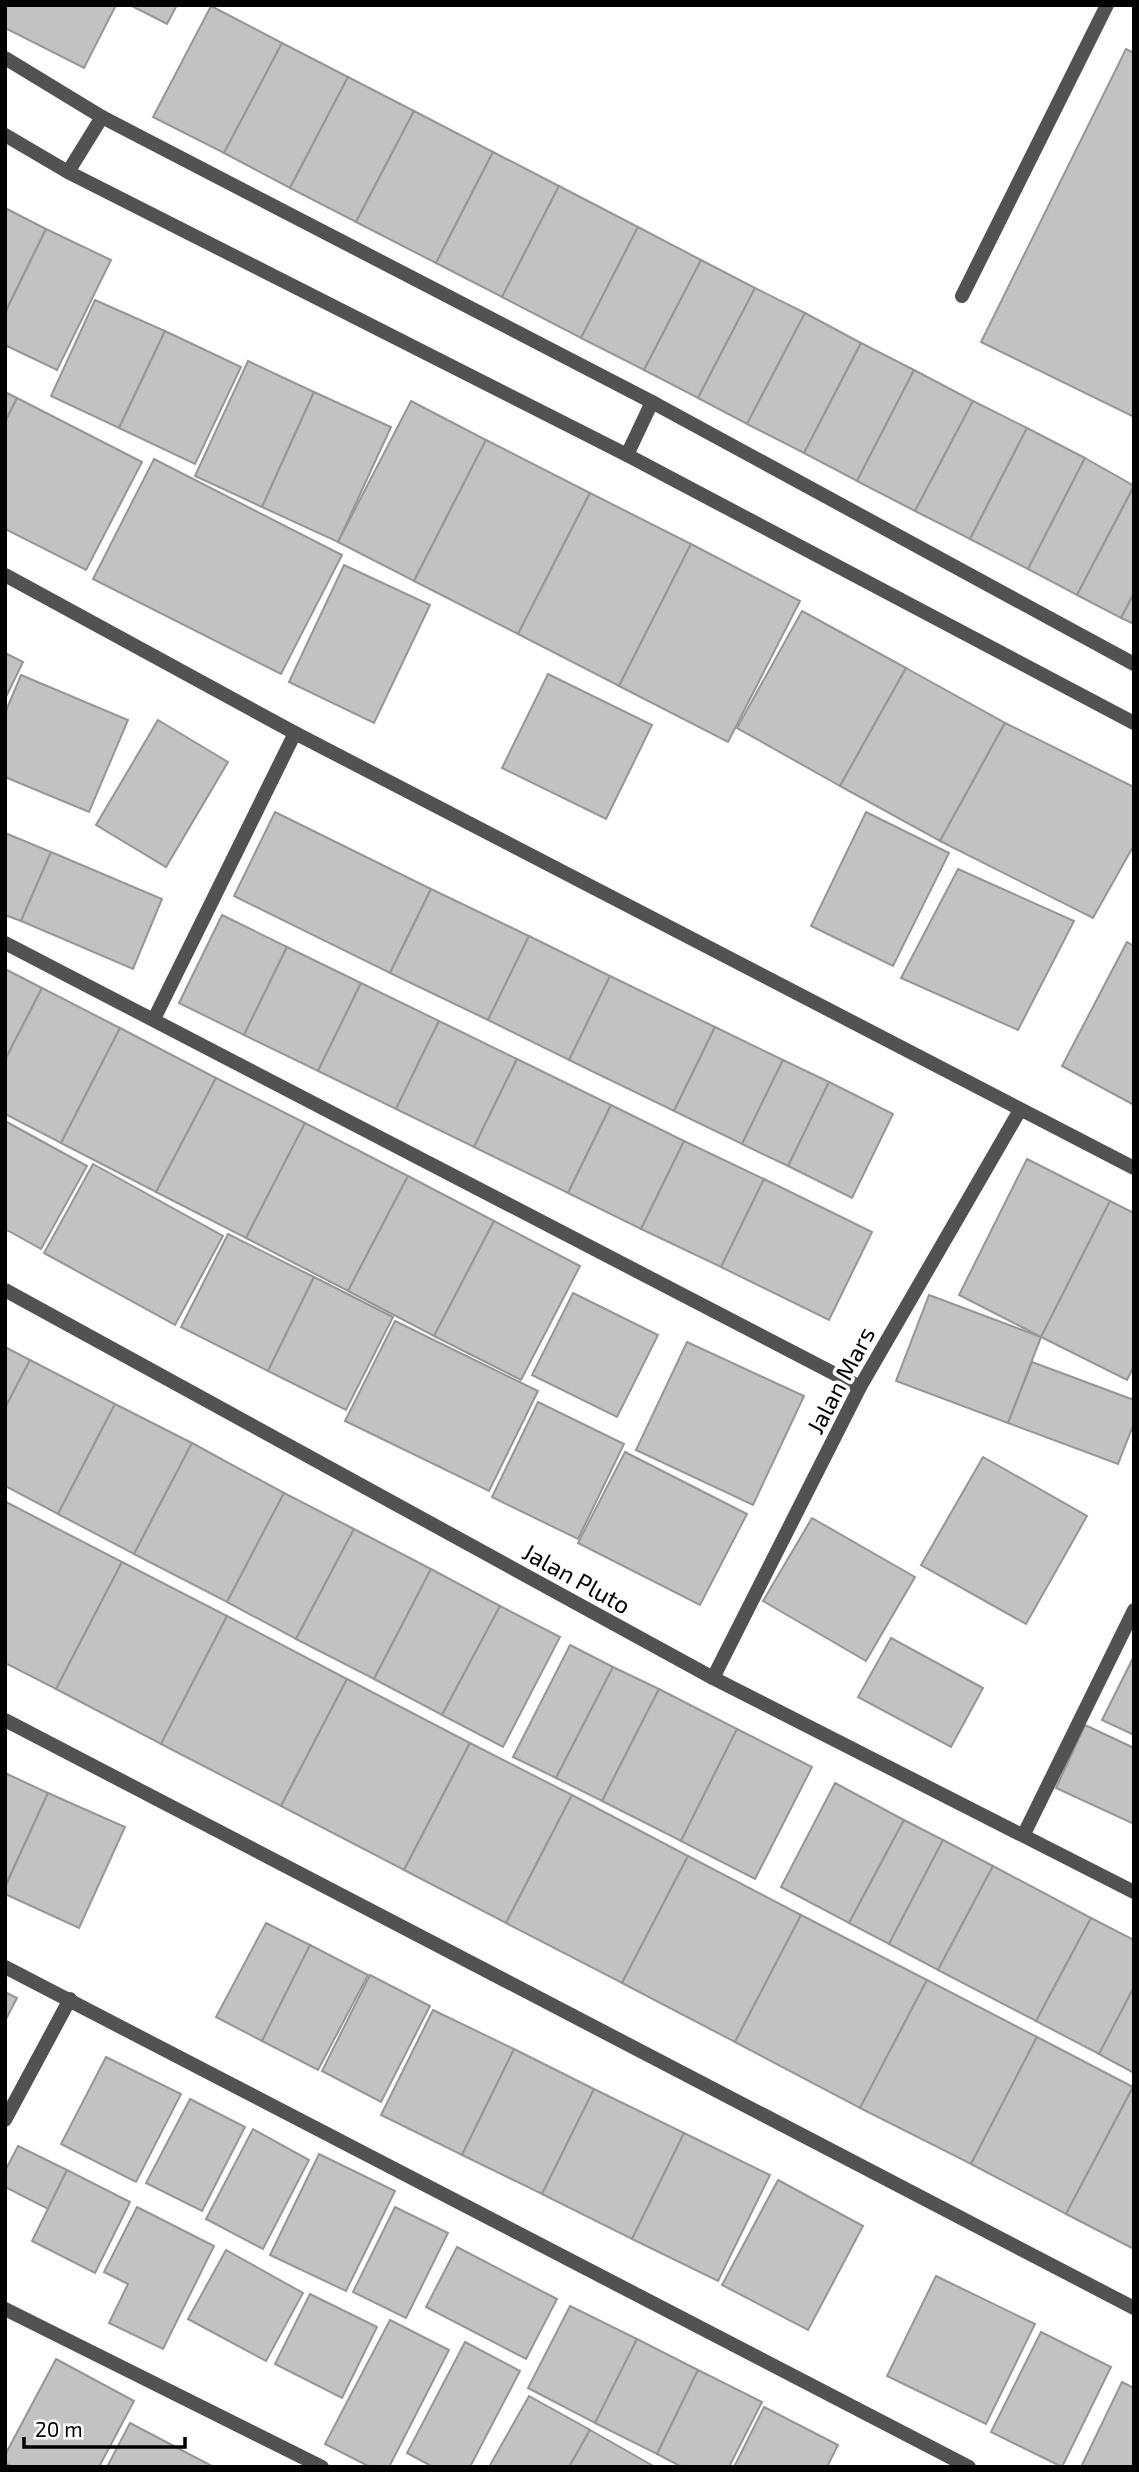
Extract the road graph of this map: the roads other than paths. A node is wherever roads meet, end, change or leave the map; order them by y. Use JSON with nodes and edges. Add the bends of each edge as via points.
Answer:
{"nodes":[{"id":1,"x":1107,"y":5,"type":"edge"},
{"id":2,"x":5,"y":58,"type":"edge"},
{"id":3,"x":102,"y":117,"type":"junction"},
{"id":4,"x":5,"y":135,"type":"edge"},
{"id":5,"x":68,"y":172,"type":"junction"},
{"id":6,"x":961,"y":296,"type":"dead end"},
{"id":7,"x":652,"y":402,"type":"junction"},
{"id":8,"x":627,"y":455,"type":"junction"},
{"id":9,"x":5,"y":575,"type":"edge"},
{"id":10,"x":1134,"y":664,"type":"edge"},
{"id":11,"x":1134,"y":723,"type":"edge"},
{"id":12,"x":295,"y":733,"type":"junction"},
{"id":13,"x":5,"y":943,"type":"edge"},
{"id":14,"x":154,"y":1019,"type":"junction"},
{"id":15,"x":1020,"y":1110,"type":"junction"},
{"id":16,"x":1134,"y":1168,"type":"edge"},
{"id":17,"x":5,"y":1290,"type":"edge"},
{"id":18,"x":860,"y":1387,"type":"junction"},
{"id":19,"x":1134,"y":1610,"type":"edge"},
{"id":20,"x":713,"y":1678,"type":"junction"},
{"id":21,"x":5,"y":1720,"type":"edge"},
{"id":22,"x":1024,"y":1834,"type":"junction"},
{"id":23,"x":1134,"y":1892,"type":"edge"},
{"id":24,"x":5,"y":1967,"type":"edge"},
{"id":25,"x":70,"y":1999,"type":"junction"},
{"id":26,"x":5,"y":2120,"type":"edge"},
{"id":27,"x":1134,"y":2308,"type":"edge"},
{"id":28,"x":5,"y":2309,"type":"edge"},
{"id":29,"x":322,"y":2467,"type":"edge"},
{"id":30,"x":969,"y":2467,"type":"edge"}],
"edges":[{"from":1,"to":6,"type":"street"},
{"from":2,"to":3,"type":"street"},
{"from":3,"to":5,"type":"street"},
{"from":3,"to":7,"type":"street"},
{"from":4,"to":5,"type":"street"},
{"from":5,"to":8,"type":"street"},
{"from":7,"to":8,"type":"street"},
{"from":7,"to":10,"type":"street"},
{"from":8,"to":11,"type":"street"},
{"from":9,"to":12,"type":"street"},
{"from":12,"to":14,"type":"street"},
{"from":12,"to":15,"type":"street"},
{"from":13,"to":14,"type":"street"},
{"from":14,"to":18,"type":"street"},
{"from":15,"to":16,"type":"street"},
{"from":15,"to":18,"type":"street","name":"Jalan Mars"},
{"from":17,"to":20,"type":"street","name":"Jalan Pluto"},
{"from":18,"to":20,"type":"street","name":"Jalan Mars"},
{"from":19,"to":22,"type":"street"},
{"from":20,"to":22,"type":"street","name":"Jalan Pluto"},
{"from":21,"to":27,"type":"street"},
{"from":22,"to":23,"type":"street","name":"Jalan Pluto"},
{"from":24,"to":25,"type":"street"},
{"from":25,"to":26,"type":"street"},
{"from":25,"to":30,"type":"street"},
{"from":28,"to":29,"type":"street"}]}
